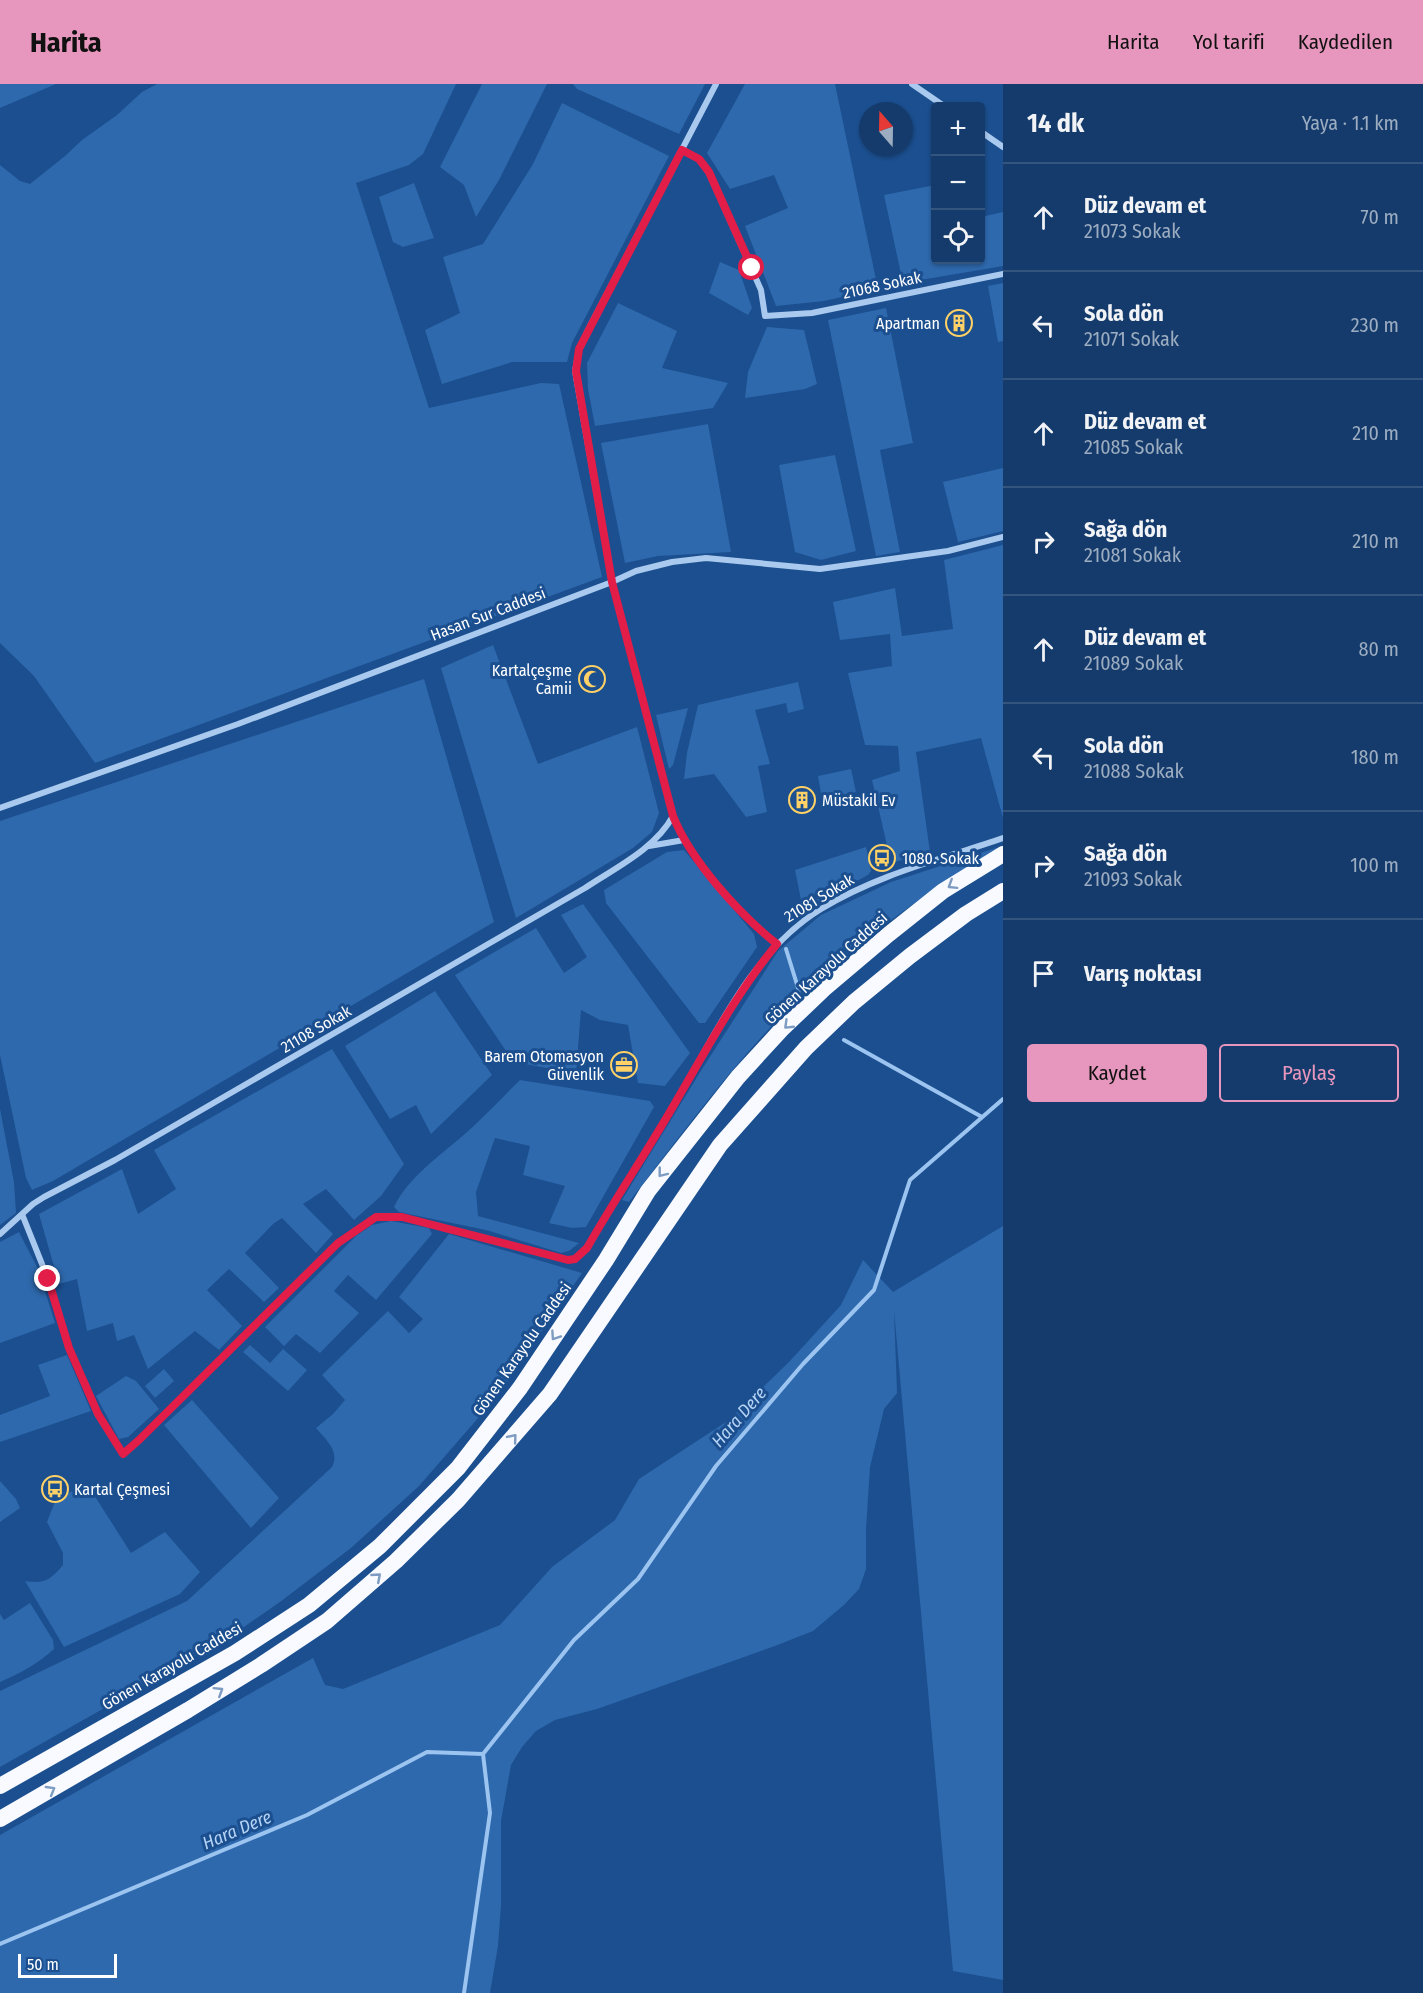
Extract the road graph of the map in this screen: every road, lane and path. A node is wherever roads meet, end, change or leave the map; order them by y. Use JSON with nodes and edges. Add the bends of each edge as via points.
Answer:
{"nodes":[{"id":1,"x":716,"y":84,"type":"edge"},
{"id":2,"x":912,"y":84,"type":"edge"},
{"id":3,"x":938,"y":102,"type":"edge"},
{"id":4,"x":985,"y":134,"type":"edge"},
{"id":5,"x":1003,"y":147,"type":"edge"},
{"id":6,"x":682,"y":150,"type":"junction"},
{"id":7,"x":1003,"y":274,"type":"edge"},
{"id":8,"x":1003,"y":537,"type":"edge"},
{"id":9,"x":612,"y":582,"type":"junction"},
{"id":10,"x":0,"y":808,"type":"edge"},
{"id":11,"x":673,"y":816,"type":"junction"},
{"id":12,"x":1003,"y":838,"type":"edge"},
{"id":13,"x":684,"y":840,"type":"junction"},
{"id":14,"x":646,"y":847,"type":"junction"},
{"id":15,"x":1003,"y":854,"type":"edge"},
{"id":16,"x":1003,"y":891,"type":"edge"},
{"id":17,"x":777,"y":944,"type":"junction"},
{"id":18,"x":22,"y":1214,"type":"junction"},
{"id":19,"x":0,"y":1234,"type":"edge"},
{"id":20,"x":0,"y":1786,"type":"edge"},
{"id":21,"x":0,"y":1819,"type":"edge"}],
"edges":[{"from":1,"to":6,"type":"street"},
{"from":2,"to":3,"type":"street"},
{"from":4,"to":5,"type":"street"},
{"from":6,"to":7,"type":"street","name":"21068 Sokak","via":[[699,159],[709,172],[761,290],[765,316],[812,314]]},
{"from":6,"to":9,"type":"street","via":[[587,332],[577,360],[577,382]]},
{"from":8,"to":9,"type":"street","name":"Hasan Sur Caddesi","via":[[948,551],[820,569],[706,558],[636,571]]},
{"from":9,"to":10,"type":"street","name":"Hasan Sur Caddesi","via":[[238,724]]},
{"from":9,"to":11,"type":"street"},
{"from":11,"to":13,"type":"street"},
{"from":11,"to":14,"type":"street","name":"21108 Sokak"},
{"from":12,"to":17,"type":"street","name":"21081 Sokak","via":[[866,885],[820,909]]},
{"from":13,"to":14,"type":"street","name":"21108 Sokak"},
{"from":13,"to":17,"type":"street","via":[[738,910]]},
{"from":14,"to":18,"type":"street","name":"21108 Sokak","via":[[565,900],[116,1160],[44,1197]]},
{"from":15,"to":20,"type":"highway","name":"Gönen Karayolu Caddesi","one_way":true,"via":[[943,891],[889,934],[824,989],[738,1077],[648,1191],[520,1388],[458,1468],[380,1546],[309,1605],[235,1653]]},
{"from":21,"to":16,"type":"highway","one_way":true,"via":[[261,1665],[327,1621],[396,1561],[458,1500],[550,1394],[720,1145],[806,1048],[910,956]]},
{"from":17,"to":18,"type":"street","name":"21081 Sokak","via":[[704,1050],[587,1248],[575,1259],[402,1217],[369,1220],[338,1243],[123,1454],[98,1414],[69,1348]]},
{"from":18,"to":19,"type":"street","name":"21108 Sokak"}]}
